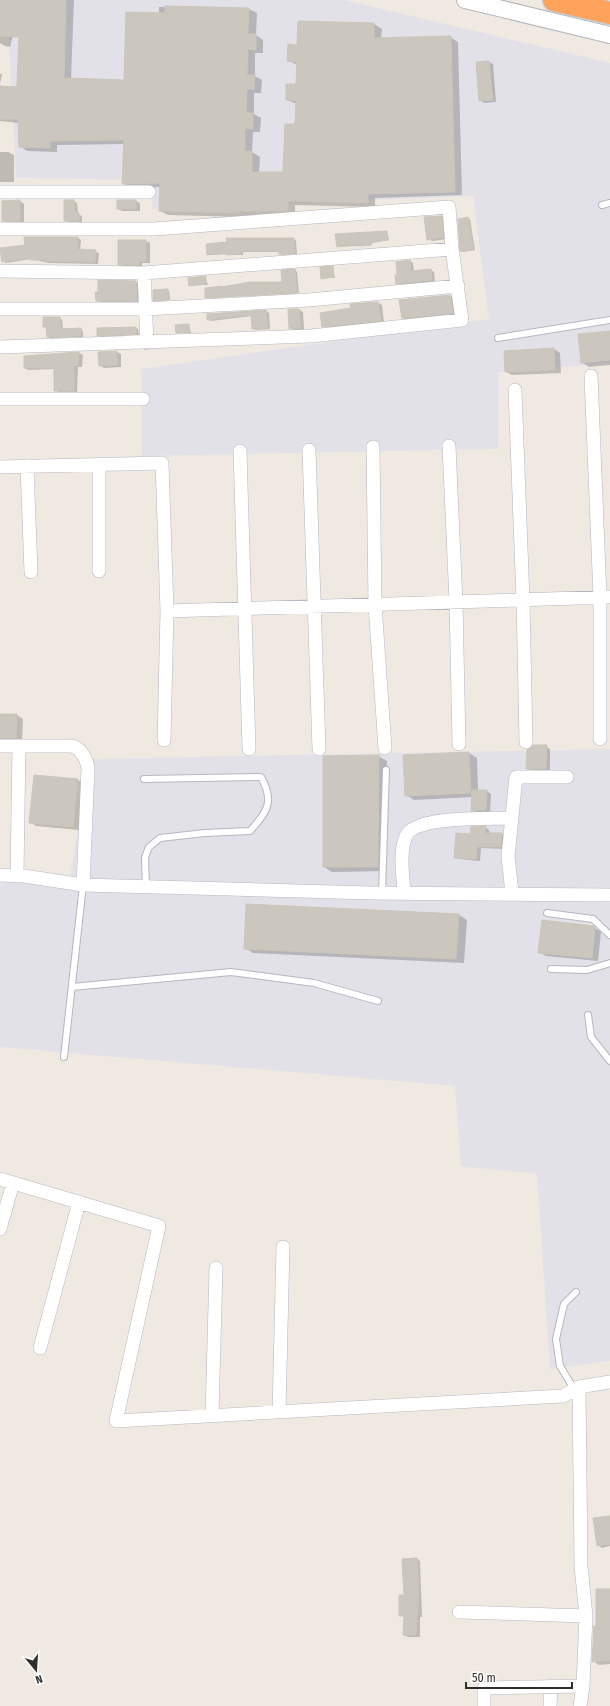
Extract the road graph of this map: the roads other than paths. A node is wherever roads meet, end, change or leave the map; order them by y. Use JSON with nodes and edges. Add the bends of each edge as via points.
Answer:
{"nodes":[{"id":1,"x":465,"y":0,"type":"edge"},
{"id":2,"x":554,"y":0,"type":"edge"},
{"id":3,"x":610,"y":13,"type":"edge"},
{"id":4,"x":610,"y":35,"type":"edge"},
{"id":5,"x":0,"y":192,"type":"edge"},
{"id":6,"x":149,"y":192,"type":"dead end"},
{"id":7,"x":610,"y":204,"type":"edge"},
{"id":8,"x":602,"y":205,"type":"dead end"},
{"id":9,"x":0,"y":229,"type":"edge"},
{"id":10,"x":452,"y":249,"type":"junction"},
{"id":11,"x":0,"y":271,"type":"edge"},
{"id":12,"x":144,"y":273,"type":"junction"},
{"id":13,"x":458,"y":286,"type":"junction"},
{"id":14,"x":0,"y":309,"type":"edge"},
{"id":15,"x":145,"y":309,"type":"junction"},
{"id":16,"x":610,"y":320,"type":"edge"},
{"id":17,"x":498,"y":338,"type":"dead end"},
{"id":18,"x":147,"y":343,"type":"junction"},
{"id":19,"x":0,"y":347,"type":"edge"},
{"id":20,"x":591,"y":376,"type":"dead end"},
{"id":21,"x":515,"y":390,"type":"dead end"},
{"id":22,"x":0,"y":399,"type":"edge"},
{"id":23,"x":143,"y":399,"type":"dead end"},
{"id":24,"x":449,"y":446,"type":"dead end"},
{"id":25,"x":373,"y":447,"type":"dead end"},
{"id":26,"x":309,"y":450,"type":"dead end"},
{"id":27,"x":240,"y":451,"type":"dead end"},
{"id":28,"x":99,"y":465,"type":"junction"},
{"id":29,"x":26,"y":466,"type":"junction"},
{"id":30,"x":0,"y":467,"type":"edge"},
{"id":31,"x":99,"y":571,"type":"dead end"},
{"id":32,"x":31,"y":572,"type":"dead end"},
{"id":33,"x":605,"y":597,"type":"edge"},
{"id":34,"x":523,"y":600,"type":"junction"},
{"id":35,"x":456,"y":602,"type":"junction"},
{"id":36,"x":375,"y":605,"type":"junction"},
{"id":37,"x":313,"y":607,"type":"junction"},
{"id":38,"x":245,"y":609,"type":"junction"},
{"id":39,"x":167,"y":611,"type":"junction"},
{"id":40,"x":600,"y":738,"type":"dead end"},
{"id":41,"x":164,"y":740,"type":"dead end"},
{"id":42,"x":526,"y":742,"type":"dead end"},
{"id":43,"x":458,"y":744,"type":"dead end"},
{"id":44,"x":0,"y":746,"type":"edge"},
{"id":45,"x":19,"y":746,"type":"junction"},
{"id":46,"x":385,"y":748,"type":"dead end"},
{"id":47,"x":249,"y":749,"type":"dead end"},
{"id":48,"x":319,"y":749,"type":"dead end"},
{"id":49,"x":386,"y":770,"type":"dead end"},
{"id":50,"x":567,"y":776,"type":"dead end"},
{"id":51,"x":144,"y":780,"type":"dead end"},
{"id":52,"x":512,"y":818,"type":"junction"},
{"id":53,"x":0,"y":874,"type":"edge"},
{"id":54,"x":16,"y":875,"type":"junction"},
{"id":55,"x":84,"y":885,"type":"junction"},
{"id":56,"x":146,"y":887,"type":"junction"},
{"id":57,"x":382,"y":893,"type":"junction"},
{"id":58,"x":404,"y":893,"type":"junction"},
{"id":59,"x":512,"y":894,"type":"junction"},
{"id":60,"x":610,"y":895,"type":"edge"},
{"id":61,"x":547,"y":913,"type":"dead end"},
{"id":62,"x":610,"y":935,"type":"edge"},
{"id":63,"x":610,"y":963,"type":"edge"},
{"id":64,"x":551,"y":969,"type":"dead end"},
{"id":65,"x":72,"y":987,"type":"junction"},
{"id":66,"x":378,"y":1001,"type":"dead end"},
{"id":67,"x":588,"y":1015,"type":"dead end"},
{"id":68,"x":64,"y":1057,"type":"dead end"},
{"id":69,"x":610,"y":1061,"type":"edge"},
{"id":70,"x":0,"y":1179,"type":"edge"},
{"id":71,"x":13,"y":1183,"type":"junction"},
{"id":72,"x":79,"y":1202,"type":"junction"},
{"id":73,"x":0,"y":1229,"type":"edge"},
{"id":74,"x":283,"y":1247,"type":"dead end"},
{"id":75,"x":216,"y":1268,"type":"dead end"},
{"id":76,"x":576,"y":1292,"type":"dead end"},
{"id":77,"x":40,"y":1348,"type":"dead end"},
{"id":78,"x":610,"y":1382,"type":"edge"},
{"id":79,"x":576,"y":1388,"type":"junction"},
{"id":80,"x":279,"y":1412,"type":"junction"},
{"id":81,"x":212,"y":1416,"type":"junction"},
{"id":82,"x":459,"y":1612,"type":"dead end"},
{"id":83,"x":586,"y":1616,"type":"junction"},
{"id":84,"x":550,"y":1686,"type":"junction"},
{"id":85,"x":583,"y":1686,"type":"junction"},
{"id":86,"x":484,"y":1706,"type":"edge"},
{"id":87,"x":550,"y":1706,"type":"edge"},
{"id":88,"x":580,"y":1706,"type":"edge"}],
"edges":[{"from":1,"to":4,"type":"street"},
{"from":2,"to":3,"type":"highway"},
{"from":5,"to":6,"type":"street"},
{"from":7,"to":8,"type":"lane"},
{"from":9,"to":10,"type":"street","via":[[154,229],[449,207]]},
{"from":10,"to":12,"type":"street"},
{"from":10,"to":13,"type":"street"},
{"from":11,"to":12,"type":"street"},
{"from":12,"to":15,"type":"street"},
{"from":13,"to":15,"type":"street","via":[[309,300]]},
{"from":13,"to":18,"type":"street","via":[[462,320],[311,336]]},
{"from":14,"to":15,"type":"street"},
{"from":15,"to":18,"type":"street"},
{"from":16,"to":17,"type":"lane"},
{"from":18,"to":19,"type":"street"},
{"from":20,"to":33,"type":"street"},
{"from":21,"to":34,"type":"street"},
{"from":22,"to":23,"type":"street"},
{"from":24,"to":35,"type":"street"},
{"from":25,"to":36,"type":"street"},
{"from":26,"to":37,"type":"street"},
{"from":27,"to":38,"type":"street"},
{"from":28,"to":29,"type":"street"},
{"from":28,"to":31,"type":"street"},
{"from":28,"to":39,"type":"street","via":[[162,463]]},
{"from":29,"to":30,"type":"street"},
{"from":29,"to":32,"type":"street"},
{"from":33,"to":34,"type":"street"},
{"from":33,"to":40,"type":"street"},
{"from":34,"to":35,"type":"street"},
{"from":34,"to":42,"type":"street"},
{"from":35,"to":36,"type":"street"},
{"from":35,"to":43,"type":"street"},
{"from":36,"to":37,"type":"street"},
{"from":36,"to":46,"type":"street"},
{"from":37,"to":38,"type":"street"},
{"from":37,"to":48,"type":"street"},
{"from":38,"to":39,"type":"street"},
{"from":38,"to":47,"type":"street"},
{"from":39,"to":41,"type":"street"},
{"from":44,"to":45,"type":"street"},
{"from":45,"to":54,"type":"street"},
{"from":45,"to":55,"type":"street","via":[[72,746],[78,748],[87,761]]},
{"from":49,"to":57,"type":"lane"},
{"from":50,"to":52,"type":"street","via":[[516,777]]},
{"from":51,"to":56,"type":"lane","via":[[261,777],[268,790],[266,813],[250,831],[160,838],[149,847],[145,857]]},
{"from":52,"to":58,"type":"street","via":[[442,820],[418,825],[407,834],[403,849]]},
{"from":52,"to":59,"type":"street","via":[[508,856]]},
{"from":53,"to":54,"type":"street"},
{"from":54,"to":55,"type":"street"},
{"from":55,"to":56,"type":"street"},
{"from":55,"to":65,"type":"lane"},
{"from":56,"to":57,"type":"street"},
{"from":57,"to":58,"type":"street"},
{"from":58,"to":59,"type":"street"},
{"from":59,"to":60,"type":"street"},
{"from":61,"to":62,"type":"lane","via":[[593,919]]},
{"from":63,"to":64,"type":"lane","via":[[587,970]]},
{"from":65,"to":66,"type":"lane","via":[[231,972],[314,983]]},
{"from":65,"to":68,"type":"lane"},
{"from":67,"to":69,"type":"lane","via":[[591,1037]]},
{"from":70,"to":71,"type":"street"},
{"from":71,"to":72,"type":"street"},
{"from":71,"to":73,"type":"street"},
{"from":72,"to":77,"type":"street"},
{"from":72,"to":81,"type":"street","via":[[159,1226],[116,1421]]},
{"from":74,"to":80,"type":"street"},
{"from":75,"to":81,"type":"street"},
{"from":76,"to":79,"type":"lane","via":[[564,1304],[556,1339],[560,1366]]},
{"from":78,"to":79,"type":"street"},
{"from":79,"to":80,"type":"street","via":[[562,1396]]},
{"from":79,"to":83,"type":"street","via":[[581,1566]]},
{"from":80,"to":81,"type":"street"},
{"from":82,"to":83,"type":"street"},
{"from":83,"to":85,"type":"street"},
{"from":84,"to":85,"type":"street"},
{"from":84,"to":86,"type":"street","via":[[484,1688]]},
{"from":84,"to":87,"type":"street"},
{"from":85,"to":88,"type":"street"}]}
